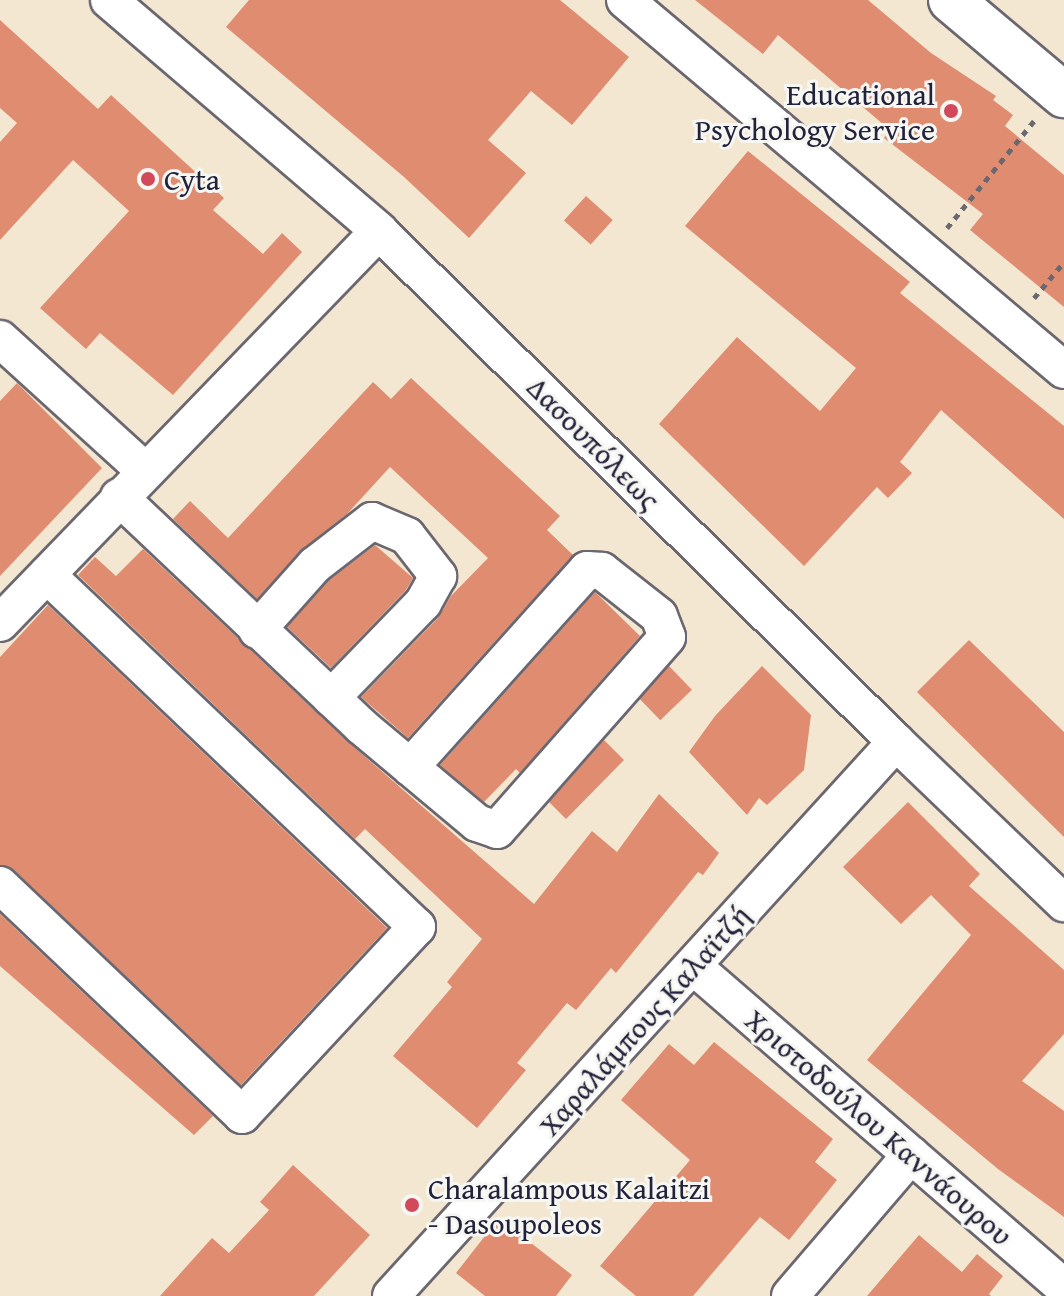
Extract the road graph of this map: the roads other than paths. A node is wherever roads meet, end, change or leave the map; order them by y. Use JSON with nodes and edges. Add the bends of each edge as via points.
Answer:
{"nodes":[{"id":1,"x":109,"y":0,"type":"edge"},
{"id":2,"x":625,"y":0,"type":"edge"},
{"id":3,"x":951,"y":0,"type":"edge"},
{"id":4,"x":1061,"y":93,"type":"edge"},
{"id":5,"x":379,"y":231,"type":"junction"},
{"id":6,"x":0,"y":339,"type":"edge"},
{"id":7,"x":1064,"y":370,"type":"edge"},
{"id":8,"x":145,"y":471,"type":"junction"},
{"id":9,"x":119,"y":497,"type":"junction"},
{"id":10,"x":47,"y":575,"type":"junction"},
{"id":11,"x":0,"y":623,"type":"edge"},
{"id":12,"x":257,"y":630,"type":"junction"},
{"id":13,"x":331,"y":698,"type":"junction"},
{"id":14,"x":896,"y":742,"type":"junction"},
{"id":15,"x":410,"y":767,"type":"junction"},
{"id":16,"x":0,"y":885,"type":"edge"},
{"id":17,"x":1064,"y":903,"type":"edge"},
{"id":18,"x":694,"y":967,"type":"junction"},
{"id":19,"x":911,"y":1155,"type":"junction"},
{"id":20,"x":1064,"y":1287,"type":"edge"},
{"id":21,"x":391,"y":1296,"type":"edge"},
{"id":22,"x":790,"y":1296,"type":"edge"}],
"edges":[{"from":1,"to":5,"type":"street","name":"Δασουπόλεως"},
{"from":2,"to":7,"type":"street"},
{"from":3,"to":4,"type":"main road"},
{"from":5,"to":8,"type":"street"},
{"from":5,"to":14,"type":"street","name":"Δασουπόλεως"},
{"from":6,"to":8,"type":"street"},
{"from":8,"to":9,"type":"street"},
{"from":9,"to":10,"type":"street"},
{"from":9,"to":12,"type":"street"},
{"from":10,"to":11,"type":"street"},
{"from":10,"to":16,"type":"street","via":[[417,927],[242,1115]]},
{"from":12,"to":13,"type":"street"},
{"from":12,"to":13,"type":"street","via":[[315,565],[372,521],[407,536],[438,576]]},
{"from":13,"to":15,"type":"street"},
{"from":14,"to":17,"type":"street","name":"Δασουπόλεως"},
{"from":14,"to":18,"type":"street","name":"Χαραλάμπους Καλαϊτζή"},
{"from":15,"to":15,"type":"street","via":[[477,823],[497,830],[667,637],[659,616],[602,571],[587,570]]},
{"from":18,"to":19,"type":"street","name":"Χριστοδούλου Καννάουρου"},
{"from":18,"to":21,"type":"street","name":"Χαραλάμπους Καλαϊτζή"},
{"from":19,"to":20,"type":"street","name":"Χριστοδούλου Καννάουρου"},
{"from":19,"to":22,"type":"street"}]}
